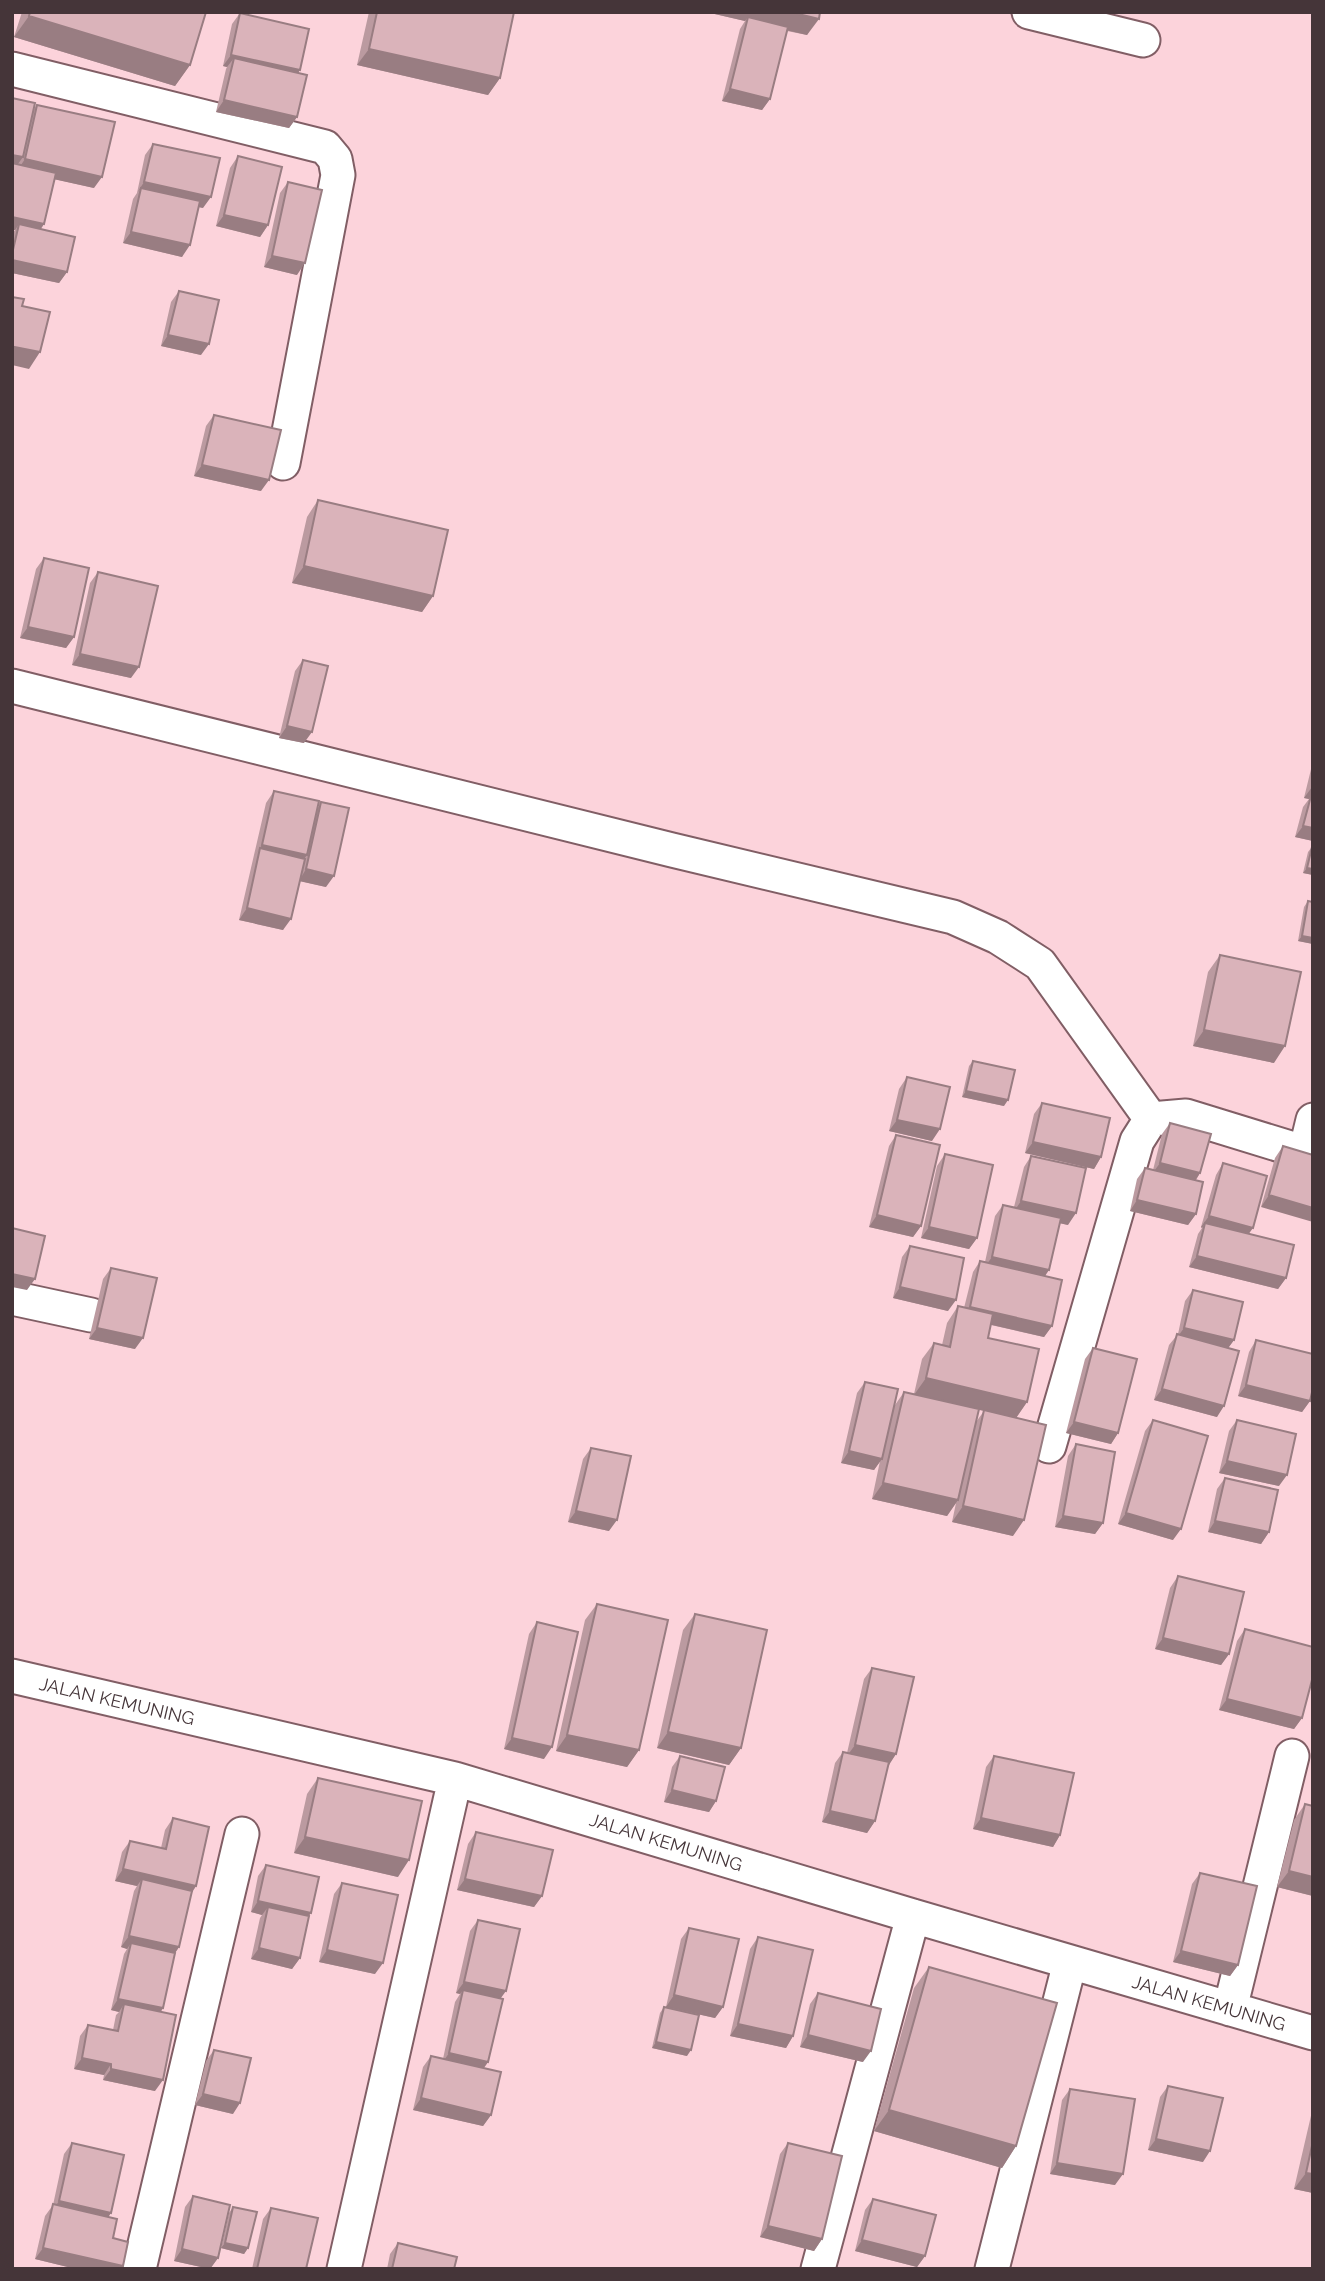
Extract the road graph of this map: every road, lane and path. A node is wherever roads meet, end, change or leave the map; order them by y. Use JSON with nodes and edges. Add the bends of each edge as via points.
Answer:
{"nodes":[{"id":1,"x":1029,"y":12,"type":"edge"},
{"id":2,"x":1143,"y":40,"type":"dead end"},
{"id":3,"x":12,"y":69,"type":"edge"},
{"id":4,"x":282,"y":463,"type":"dead end"},
{"id":5,"x":12,"y":686,"type":"edge"},
{"id":6,"x":1151,"y":1119,"type":"junction"},
{"id":7,"x":1313,"y":1120,"type":"edge"},
{"id":8,"x":1309,"y":1154,"type":"edge"},
{"id":9,"x":12,"y":1298,"type":"edge"},
{"id":10,"x":92,"y":1315,"type":"dead end"},
{"id":11,"x":1049,"y":1446,"type":"dead end"},
{"id":12,"x":12,"y":1676,"type":"edge"},
{"id":13,"x":1292,"y":1756,"type":"dead end"},
{"id":14,"x":455,"y":1779,"type":"junction"},
{"id":15,"x":242,"y":1834,"type":"dead end"},
{"id":16,"x":913,"y":1916,"type":"junction"},
{"id":17,"x":1070,"y":1962,"type":"junction"},
{"id":18,"x":1230,"y":2009,"type":"junction"},
{"id":19,"x":1313,"y":2033,"type":"edge"},
{"id":20,"x":139,"y":2269,"type":"edge"},
{"id":21,"x":344,"y":2269,"type":"edge"},
{"id":22,"x":818,"y":2269,"type":"edge"},
{"id":23,"x":992,"y":2269,"type":"edge"}],
"edges":[{"from":1,"to":2,"type":"street"},
{"from":3,"to":4,"type":"street","via":[[325,147],[335,159],[338,175]]},
{"from":5,"to":6,"type":"street","via":[[953,917],[999,937],[1040,964]]},
{"from":6,"to":8,"type":"street","via":[[1186,1116]]},
{"from":6,"to":11,"type":"street","via":[[1137,1140]]},
{"from":7,"to":8,"type":"street"},
{"from":9,"to":10,"type":"street"},
{"from":12,"to":14,"type":"street","name":"JALAN KEMUNING"},
{"from":13,"to":18,"type":"street"},
{"from":14,"to":16,"type":"street","name":"JALAN KEMUNING"},
{"from":14,"to":21,"type":"street"},
{"from":15,"to":20,"type":"street"},
{"from":16,"to":17,"type":"street","name":"JALAN KEMUNING"},
{"from":16,"to":22,"type":"street"},
{"from":17,"to":18,"type":"street","name":"JALAN KEMUNING"},
{"from":17,"to":23,"type":"street"},
{"from":18,"to":19,"type":"street","name":"JALAN KEMUNING"}]}
